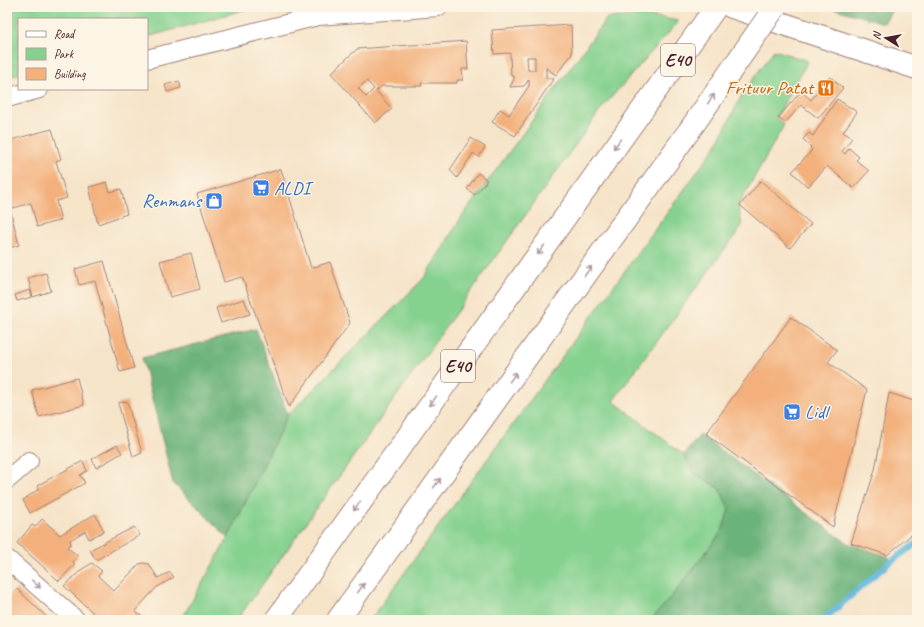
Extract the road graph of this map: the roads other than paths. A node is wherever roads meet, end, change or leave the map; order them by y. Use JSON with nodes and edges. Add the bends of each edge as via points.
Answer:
{"nodes":[{"id":1,"x":438,"y":7,"type":"edge"},
{"id":2,"x":716,"y":7,"type":"edge"},
{"id":3,"x":732,"y":7,"type":"edge"},
{"id":4,"x":775,"y":7,"type":"edge"},
{"id":5,"x":148,"y":59,"type":"edge"},
{"id":6,"x":917,"y":68,"type":"edge"},
{"id":7,"x":36,"y":90,"type":"edge"},
{"id":8,"x":7,"y":98,"type":"edge"},
{"id":9,"x":29,"y":461,"type":"dead end"},
{"id":10,"x":7,"y":480,"type":"edge"},
{"id":11,"x":10,"y":568,"type":"edge"},
{"id":12,"x":76,"y":620,"type":"edge"},
{"id":13,"x":276,"y":620,"type":"edge"},
{"id":14,"x":338,"y":620,"type":"edge"}],
"edges":[{"from":1,"to":5,"type":"street","via":[[318,16]]},
{"from":2,"to":13,"type":"main road","number":"E40","one_way":true},
{"from":3,"to":6,"type":"main road"},
{"from":14,"to":4,"type":"main road","number":"E40","one_way":true,"bridge":true},
{"from":7,"to":8,"type":"street"},
{"from":9,"to":10,"type":"street"},
{"from":11,"to":12,"type":"street","one_way":true}]}
